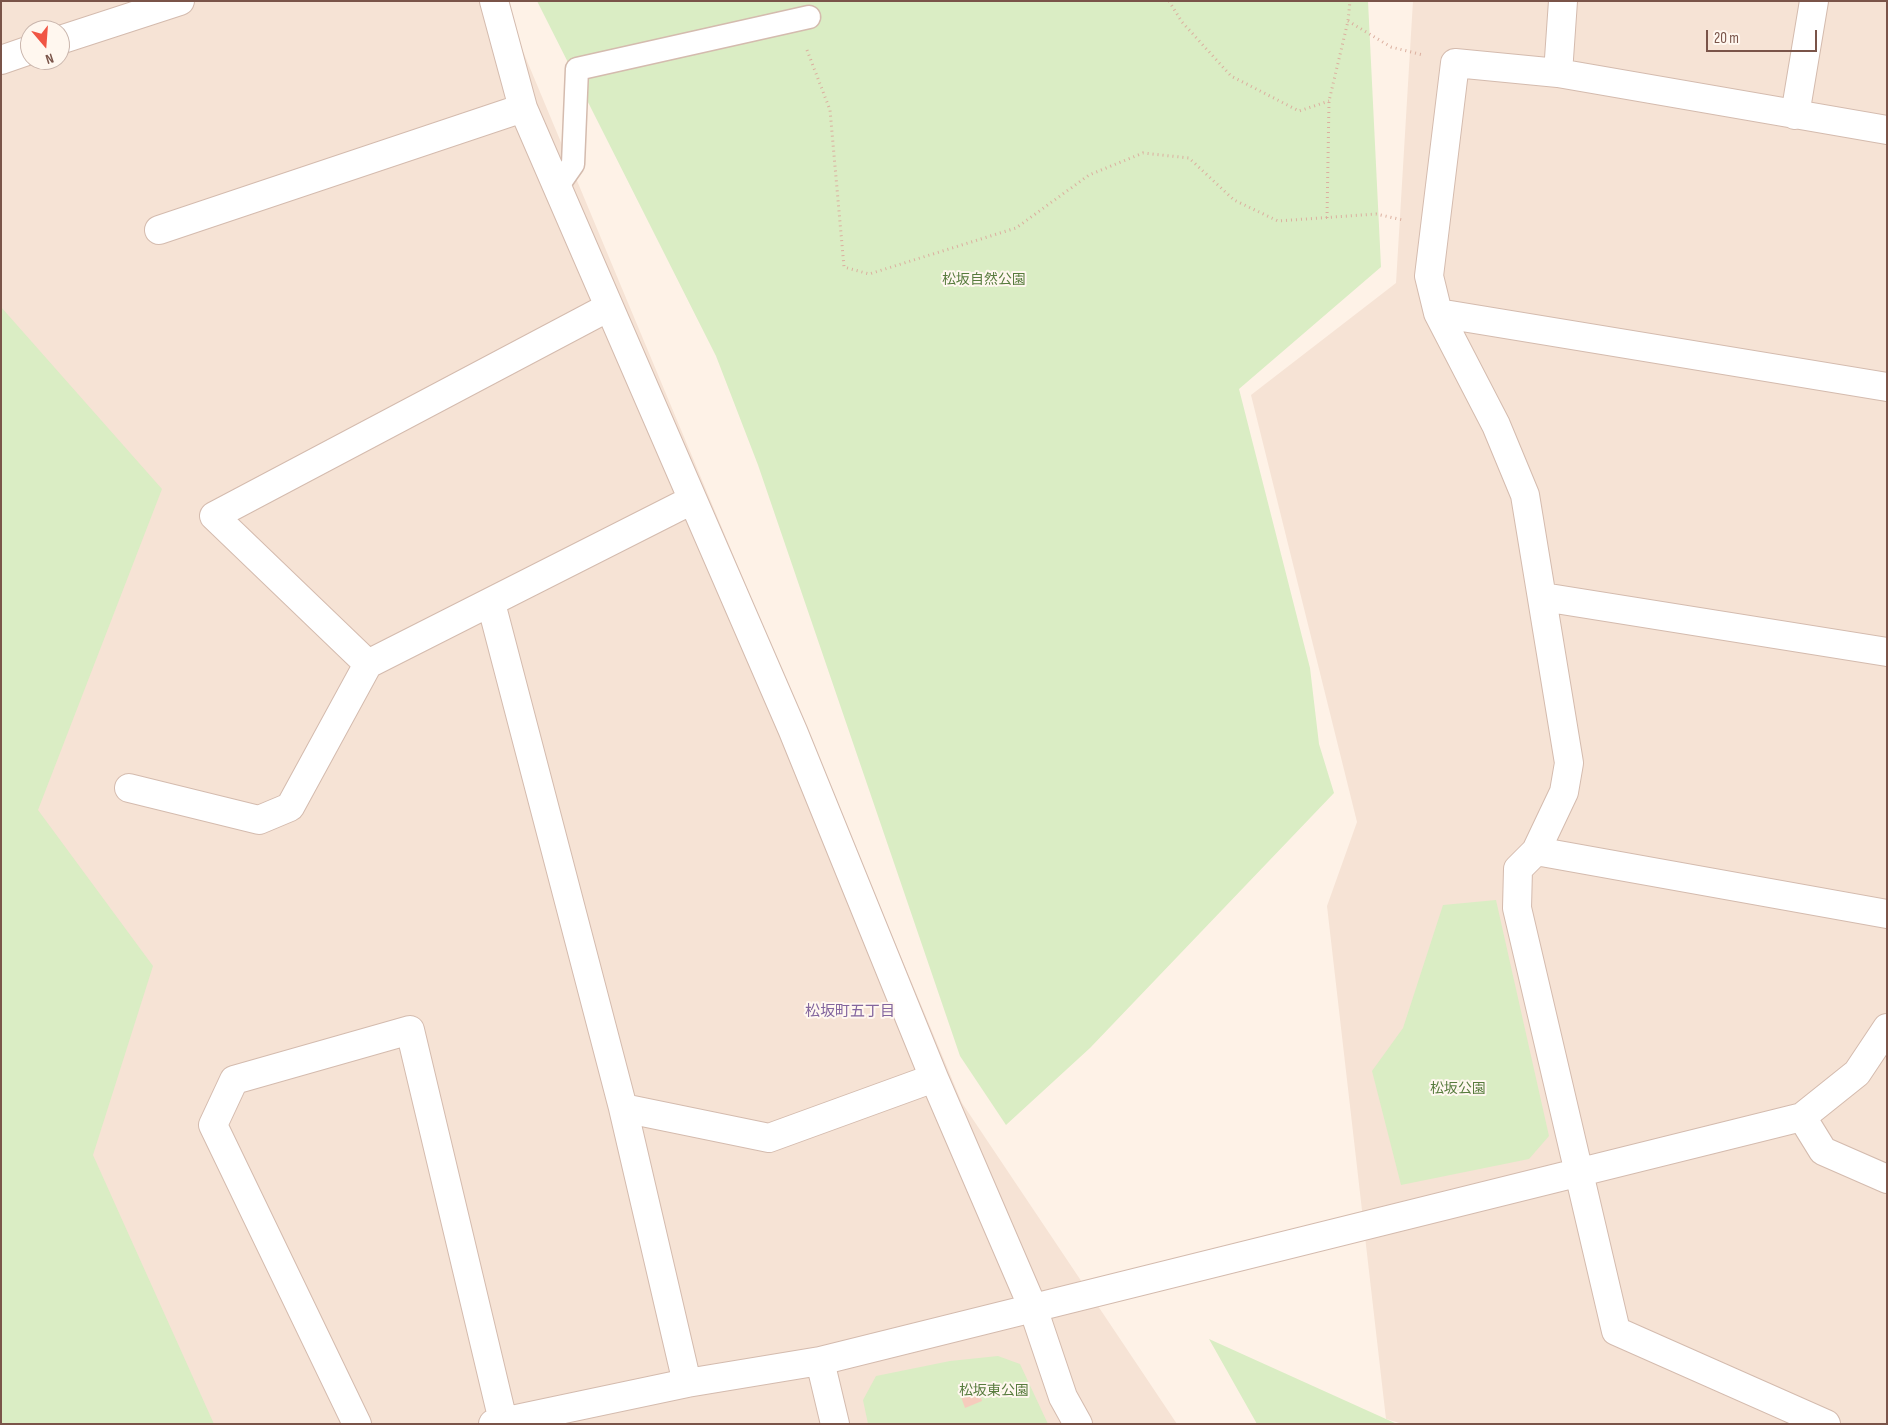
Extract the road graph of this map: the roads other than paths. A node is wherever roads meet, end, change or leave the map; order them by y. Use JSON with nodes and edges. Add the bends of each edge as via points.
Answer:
{"nodes":[{"id":1,"x":180,"y":1,"type":"edge"},
{"id":2,"x":494,"y":1,"type":"edge"},
{"id":3,"x":1563,"y":1,"type":"edge"},
{"id":4,"x":1814,"y":1,"type":"edge"},
{"id":5,"x":802,"y":18,"type":"road end"},
{"id":6,"x":70,"y":37,"type":"edge"},
{"id":7,"x":20,"y":53,"type":"edge"},
{"id":8,"x":1,"y":60,"type":"edge"},
{"id":9,"x":1558,"y":73,"type":"junction"},
{"id":10,"x":523,"y":108,"type":"junction"},
{"id":11,"x":1795,"y":115,"type":"junction"},
{"id":12,"x":1887,"y":130,"type":"edge"},
{"id":13,"x":557,"y":187,"type":"junction"},
{"id":14,"x":159,"y":230,"type":"dead end"},
{"id":15,"x":610,"y":307,"type":"junction"},
{"id":16,"x":1438,"y":313,"type":"junction"},
{"id":17,"x":1887,"y":387,"type":"edge"},
{"id":18,"x":692,"y":500,"type":"junction"},
{"id":19,"x":1542,"y":597,"type":"junction"},
{"id":20,"x":491,"y":603,"type":"junction"},
{"id":21,"x":1887,"y":652,"type":"edge"},
{"id":22,"x":368,"y":664,"type":"junction"},
{"id":23,"x":129,"y":788,"type":"dead end"},
{"id":24,"x":1536,"y":851,"type":"junction"},
{"id":25,"x":1887,"y":914,"type":"edge"},
{"id":26,"x":1887,"y":1028,"type":"edge"},
{"id":27,"x":934,"y":1078,"type":"junction"},
{"id":28,"x":623,"y":1108,"type":"junction"},
{"id":29,"x":1802,"y":1117,"type":"junction"},
{"id":30,"x":1578,"y":1173,"type":"junction"},
{"id":31,"x":1887,"y":1179,"type":"edge"},
{"id":32,"x":1033,"y":1308,"type":"junction"},
{"id":33,"x":820,"y":1361,"type":"junction"},
{"id":34,"x":687,"y":1383,"type":"junction"},
{"id":35,"x":498,"y":1422,"type":"edge"},
{"id":36,"x":357,"y":1424,"type":"edge"},
{"id":37,"x":835,"y":1424,"type":"edge"},
{"id":38,"x":1078,"y":1424,"type":"edge"},
{"id":39,"x":1826,"y":1424,"type":"edge"}],
"edges":[{"from":1,"to":6,"type":"street"},
{"from":2,"to":10,"type":"street"},
{"from":3,"to":9,"type":"street"},
{"from":4,"to":11,"type":"street"},
{"from":5,"to":13,"type":"lane","via":[[577,69],[573,164]]},
{"from":7,"to":8,"type":"street"},
{"from":9,"to":11,"type":"street"},
{"from":9,"to":16,"type":"street","via":[[1455,63],[1428,276]]},
{"from":10,"to":13,"type":"street"},
{"from":10,"to":14,"type":"street"},
{"from":11,"to":12,"type":"street"},
{"from":13,"to":15,"type":"street"},
{"from":15,"to":18,"type":"street"},
{"from":15,"to":22,"type":"street","via":[[214,516]]},
{"from":16,"to":17,"type":"street"},
{"from":16,"to":19,"type":"street","via":[[1496,425],[1525,495]]},
{"from":18,"to":20,"type":"street"},
{"from":18,"to":27,"type":"street","via":[[793,731]]},
{"from":19,"to":21,"type":"street"},
{"from":19,"to":24,"type":"street","via":[[1569,763],[1564,792]]},
{"from":20,"to":22,"type":"street"},
{"from":20,"to":28,"type":"street"},
{"from":22,"to":23,"type":"street","via":[[290,807],[259,820]]},
{"from":24,"to":25,"type":"street"},
{"from":24,"to":30,"type":"street","via":[[1518,869],[1517,908]]},
{"from":26,"to":29,"type":"street","via":[[1857,1073]]},
{"from":27,"to":28,"type":"street","via":[[770,1138]]},
{"from":27,"to":32,"type":"street"},
{"from":28,"to":34,"type":"street"},
{"from":29,"to":30,"type":"street"},
{"from":29,"to":31,"type":"street","via":[[1823,1151]]},
{"from":30,"to":32,"type":"street"},
{"from":30,"to":39,"type":"street","via":[[1616,1331]]},
{"from":32,"to":33,"type":"street"},
{"from":32,"to":38,"type":"street","via":[[1063,1397]]},
{"from":33,"to":34,"type":"street"},
{"from":33,"to":37,"type":"street"},
{"from":34,"to":35,"type":"street"},
{"from":35,"to":36,"type":"street","via":[[410,1030],[234,1080],[213,1125]]}]}
